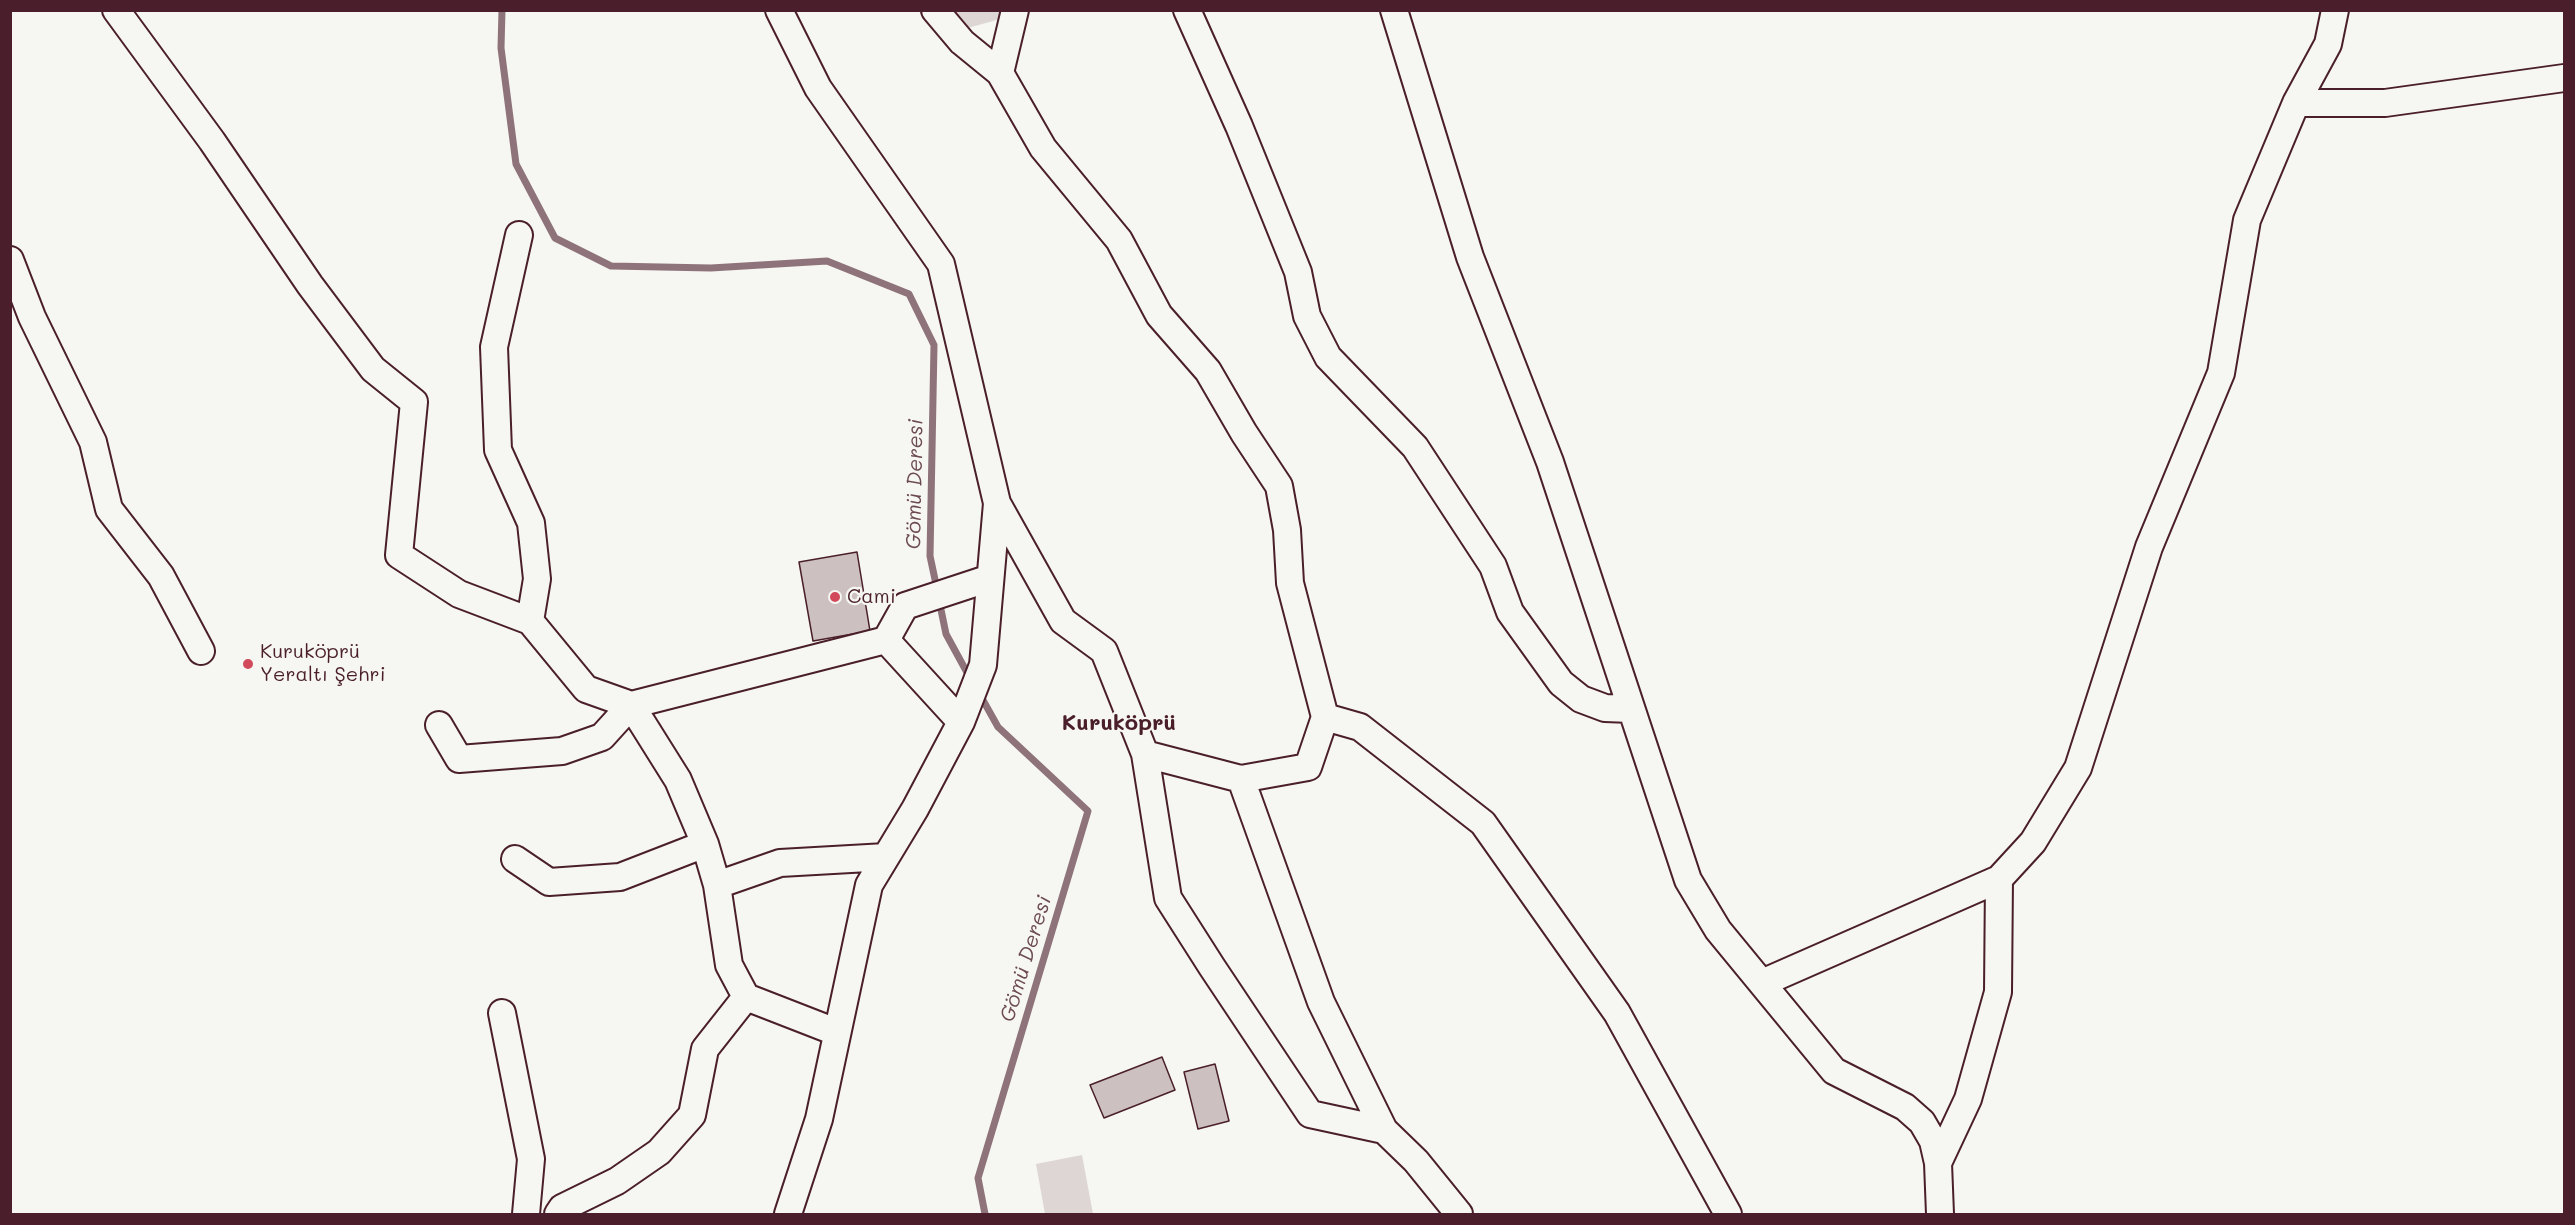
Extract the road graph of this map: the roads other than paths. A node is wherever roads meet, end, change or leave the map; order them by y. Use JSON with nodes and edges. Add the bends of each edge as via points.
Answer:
{"nodes":[{"id":1,"x":116,"y":10,"type":"edge"},
{"id":2,"x":779,"y":10,"type":"edge"},
{"id":3,"x":935,"y":10,"type":"edge"},
{"id":4,"x":1015,"y":10,"type":"edge"},
{"id":5,"x":1187,"y":10,"type":"edge"},
{"id":6,"x":1394,"y":10,"type":"edge"},
{"id":7,"x":2335,"y":10,"type":"edge"},
{"id":8,"x":1000,"y":73,"type":"junction"},
{"id":9,"x":2565,"y":78,"type":"edge"},
{"id":10,"x":2296,"y":103,"type":"junction"},
{"id":11,"x":519,"y":235,"type":"dead end"},
{"id":12,"x":10,"y":260,"type":"edge"},
{"id":13,"x":997,"y":503,"type":"junction"},
{"id":14,"x":990,"y":578,"type":"junction"},
{"id":15,"x":530,"y":621,"type":"junction"},
{"id":16,"x":886,"y":640,"type":"junction"},
{"id":17,"x":201,"y":651,"type":"dead end"},
{"id":18,"x":631,"y":705,"type":"junction"},
{"id":19,"x":1631,"y":709,"type":"junction"},
{"id":20,"x":1325,"y":717,"type":"junction"},
{"id":21,"x":961,"y":722,"type":"junction"},
{"id":22,"x":439,"y":725,"type":"dead end"},
{"id":23,"x":1145,"y":754,"type":"junction"},
{"id":24,"x":1241,"y":779,"type":"junction"},
{"id":25,"x":705,"y":843,"type":"junction"},
{"id":26,"x":886,"y":857,"type":"junction"},
{"id":27,"x":515,"y":859,"type":"dead end"},
{"id":28,"x":1999,"y":879,"type":"junction"},
{"id":29,"x":717,"y":885,"type":"junction"},
{"id":30,"x":1762,"y":983,"type":"junction"},
{"id":31,"x":746,"y":997,"type":"junction"},
{"id":32,"x":502,"y":1013,"type":"dead end"},
{"id":33,"x":836,"y":1032,"type":"junction"},
{"id":34,"x":1384,"y":1130,"type":"junction"},
{"id":35,"x":1938,"y":1163,"type":"junction"},
{"id":36,"x":526,"y":1215,"type":"edge"},
{"id":37,"x":558,"y":1215,"type":"edge"},
{"id":38,"x":788,"y":1215,"type":"edge"},
{"id":39,"x":1459,"y":1215,"type":"edge"},
{"id":40,"x":1728,"y":1215,"type":"edge"},
{"id":41,"x":1940,"y":1215,"type":"edge"}],
"edges":[{"from":1,"to":15,"type":"street","via":[[373,369],[414,402],[399,555],[459,594]]},
{"from":2,"to":13,"type":"street","via":[[818,88],[941,264]]},
{"from":3,"to":8,"type":"street","via":[[962,42]]},
{"from":4,"to":8,"type":"street"},
{"from":5,"to":19,"type":"street","via":[[1239,126],[1298,272],[1307,316],[1328,357],[1415,447],[1493,566],[1510,612],[1561,683],[1581,699],[1605,708]]},
{"from":6,"to":19,"type":"street","via":[[1470,256],[1550,462]]},
{"from":7,"to":10,"type":"street","via":[[2328,44]]},
{"from":8,"to":20,"type":"street","via":[[1043,148],[1119,240],[1159,315],[1208,371],[1280,486],[1290,583]]},
{"from":9,"to":10,"type":"street","via":[[2385,103]]},
{"from":10,"to":28,"type":"street","via":[[2247,220],[2221,373],[2150,547],[2078,768],[2033,842]]},
{"from":11,"to":15,"type":"street","via":[[494,347],[498,450],[531,523],[537,579]]},
{"from":12,"to":17,"type":"street","via":[[32,317],[93,442],[110,510],[162,576]]},
{"from":13,"to":14,"type":"street"},
{"from":13,"to":23,"type":"street","via":[[1063,621],[1104,651]]},
{"from":14,"to":16,"type":"street","via":[[905,606]]},
{"from":14,"to":21,"type":"street","via":[[983,665]]},
{"from":15,"to":18,"type":"street","via":[[586,689]]},
{"from":16,"to":18,"type":"street"},
{"from":16,"to":21,"type":"street"},
{"from":18,"to":22,"type":"street","via":[[602,737],[562,751],[459,759]]},
{"from":18,"to":25,"type":"street","via":[[678,780]]},
{"from":19,"to":30,"type":"street","via":[[1688,880],[1718,930]]},
{"from":20,"to":24,"type":"street","via":[[1308,767]]},
{"from":20,"to":40,"type":"street","via":[[1360,726],[1482,823],[1617,1013]]},
{"from":21,"to":26,"type":"street"},
{"from":23,"to":24,"type":"street"},
{"from":23,"to":34,"type":"street","via":[[1168,898],[1310,1114]]},
{"from":24,"to":34,"type":"street","via":[[1321,1002]]},
{"from":25,"to":27,"type":"street","via":[[620,877],[549,882]]},
{"from":25,"to":29,"type":"street"},
{"from":26,"to":29,"type":"street","via":[[780,863]]},
{"from":26,"to":33,"type":"street","via":[[869,885]]},
{"from":28,"to":30,"type":"street"},
{"from":28,"to":35,"type":"street","via":[[1998,992],[1968,1099]]},
{"from":29,"to":31,"type":"street","via":[[729,964]]},
{"from":30,"to":35,"type":"street","via":[[1834,1071],[1905,1107],[1922,1122],[1933,1141]]},
{"from":31,"to":33,"type":"street"},
{"from":31,"to":37,"type":"street","via":[[705,1048],[692,1115],[659,1152],[617,1181],[562,1208]]},
{"from":32,"to":36,"type":"street","via":[[531,1160]]},
{"from":33,"to":38,"type":"street","via":[[819,1119]]},
{"from":34,"to":39,"type":"street","via":[[1416,1161]]},
{"from":35,"to":41,"type":"street"}]}
